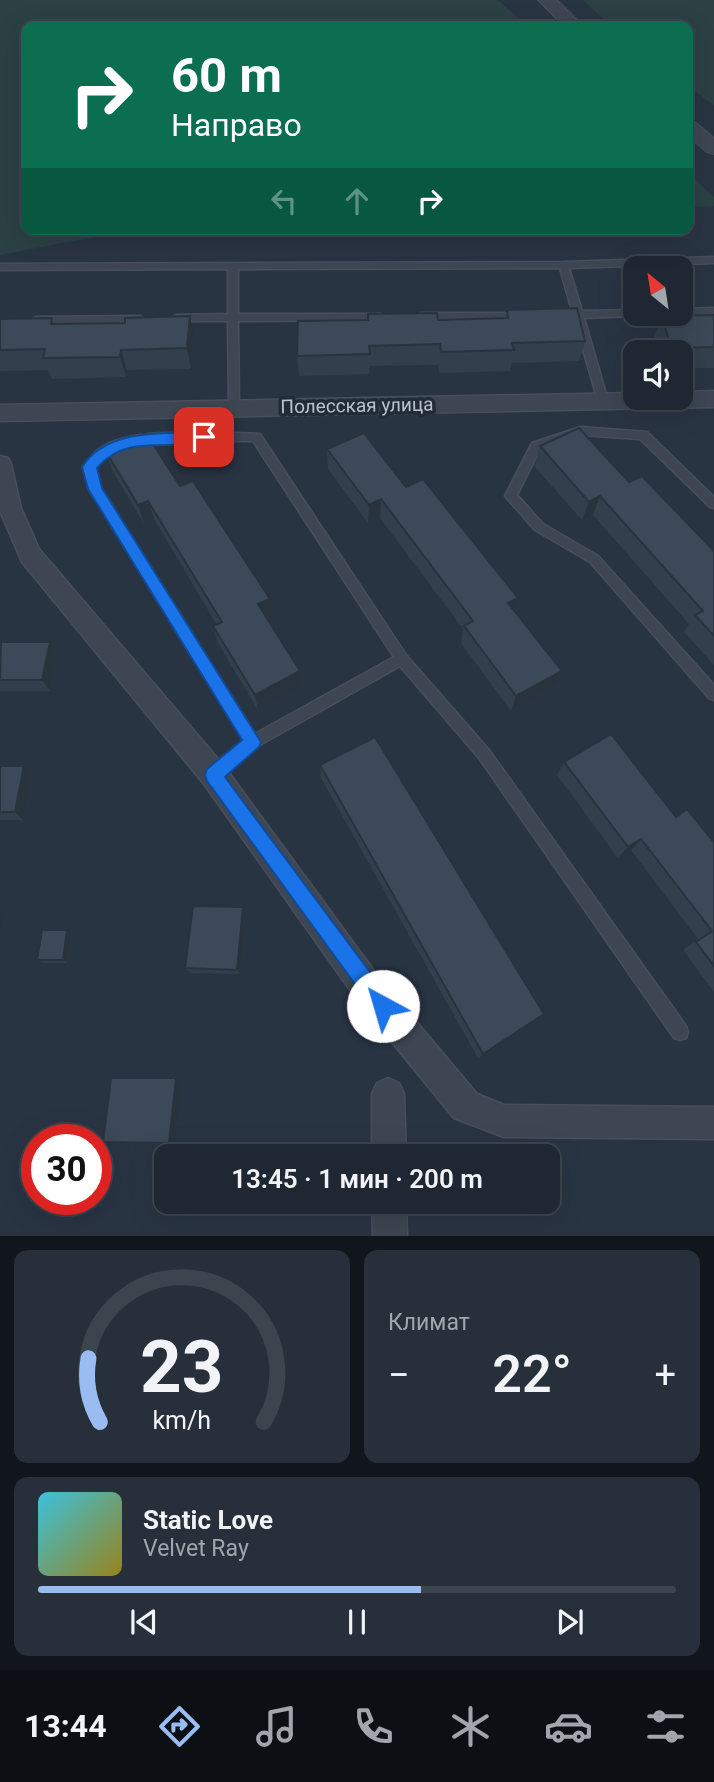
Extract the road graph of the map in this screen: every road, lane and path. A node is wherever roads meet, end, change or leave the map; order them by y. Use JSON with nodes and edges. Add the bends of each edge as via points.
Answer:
{"nodes":[{"id":1,"x":547,"y":0,"type":"edge"},
{"id":2,"x":569,"y":21,"type":"edge"},
{"id":3,"x":693,"y":130,"type":"edge"},
{"id":4,"x":714,"y":148,"type":"edge"},
{"id":5,"x":714,"y":260,"type":"edge"},
{"id":6,"x":564,"y":265,"type":"junction"},
{"id":7,"x":233,"y":266,"type":"junction"},
{"id":8,"x":0,"y":267,"type":"edge"},
{"id":9,"x":714,"y":311,"type":"edge"},
{"id":10,"x":693,"y":312,"type":"edge"},
{"id":11,"x":623,"y":314,"type":"edge"},
{"id":12,"x":578,"y":315,"type":"junction"},
{"id":13,"x":537,"y":316,"type":"edge"},
{"id":14,"x":551,"y":316,"type":"edge"},
{"id":15,"x":399,"y":317,"type":"edge"},
{"id":16,"x":413,"y":317,"type":"edge"},
{"id":17,"x":165,"y":318,"type":"edge"},
{"id":18,"x":233,"y":318,"type":"junction"},
{"id":19,"x":151,"y":319,"type":"edge"},
{"id":20,"x":27,"y":320,"type":"edge"},
{"id":21,"x":714,"y":399,"type":"edge"},
{"id":22,"x":603,"y":401,"type":"junction"},
{"id":23,"x":234,"y":407,"type":"junction"},
{"id":24,"x":0,"y":413,"type":"edge"},
{"id":25,"x":2,"y":479,"type":"edge"},
{"id":26,"x":714,"y":504,"type":"edge"},
{"id":27,"x":402,"y":659,"type":"junction"},
{"id":28,"x":714,"y":694,"type":"edge"},
{"id":29,"x":253,"y":742,"type":"junction"},
{"id":30,"x":214,"y":775,"type":"junction"},
{"id":31,"x":681,"y":1032,"type":"dead end"},
{"id":32,"x":388,"y":1094,"type":"dead end"},
{"id":33,"x":714,"y":1123,"type":"edge"},
{"id":34,"x":388,"y":1144,"type":"edge"},
{"id":35,"x":389,"y":1214,"type":"edge"},
{"id":36,"x":390,"y":1236,"type":"edge"}],
"edges":[{"from":1,"to":2,"type":"street"},
{"from":3,"to":4,"type":"street"},
{"from":5,"to":6,"type":"lane"},
{"from":6,"to":7,"type":"lane"},
{"from":6,"to":12,"type":"lane"},
{"from":7,"to":8,"type":"lane"},
{"from":7,"to":18,"type":"lane"},
{"from":9,"to":10,"type":"lane"},
{"from":11,"to":12,"type":"lane"},
{"from":12,"to":14,"type":"lane"},
{"from":12,"to":22,"type":"lane"},
{"from":13,"to":16,"type":"lane"},
{"from":15,"to":18,"type":"lane"},
{"from":17,"to":18,"type":"lane"},
{"from":18,"to":23,"type":"lane"},
{"from":19,"to":20,"type":"lane"},
{"from":21,"to":22,"type":"street","name":"Полесская улица"},
{"from":22,"to":23,"type":"street","name":"Полесская улица"},
{"from":23,"to":24,"type":"street","name":"Полесская улица"},
{"from":25,"to":30,"type":"street","via":[[30,555]]},
{"from":26,"to":28,"type":"lane","via":[[643,435],[581,431],[536,446],[511,496],[539,527],[594,559]]},
{"from":27,"to":29,"type":"lane"},
{"from":27,"to":29,"type":"lane","via":[[256,437],[178,437],[131,442],[104,451],[90,467],[95,489]]},
{"from":27,"to":31,"type":"lane","via":[[484,754]]},
{"from":29,"to":30,"type":"lane"},
{"from":30,"to":33,"type":"street","via":[[366,986],[466,1106],[504,1121]]},
{"from":32,"to":34,"type":"street"},
{"from":35,"to":36,"type":"street"}]}
